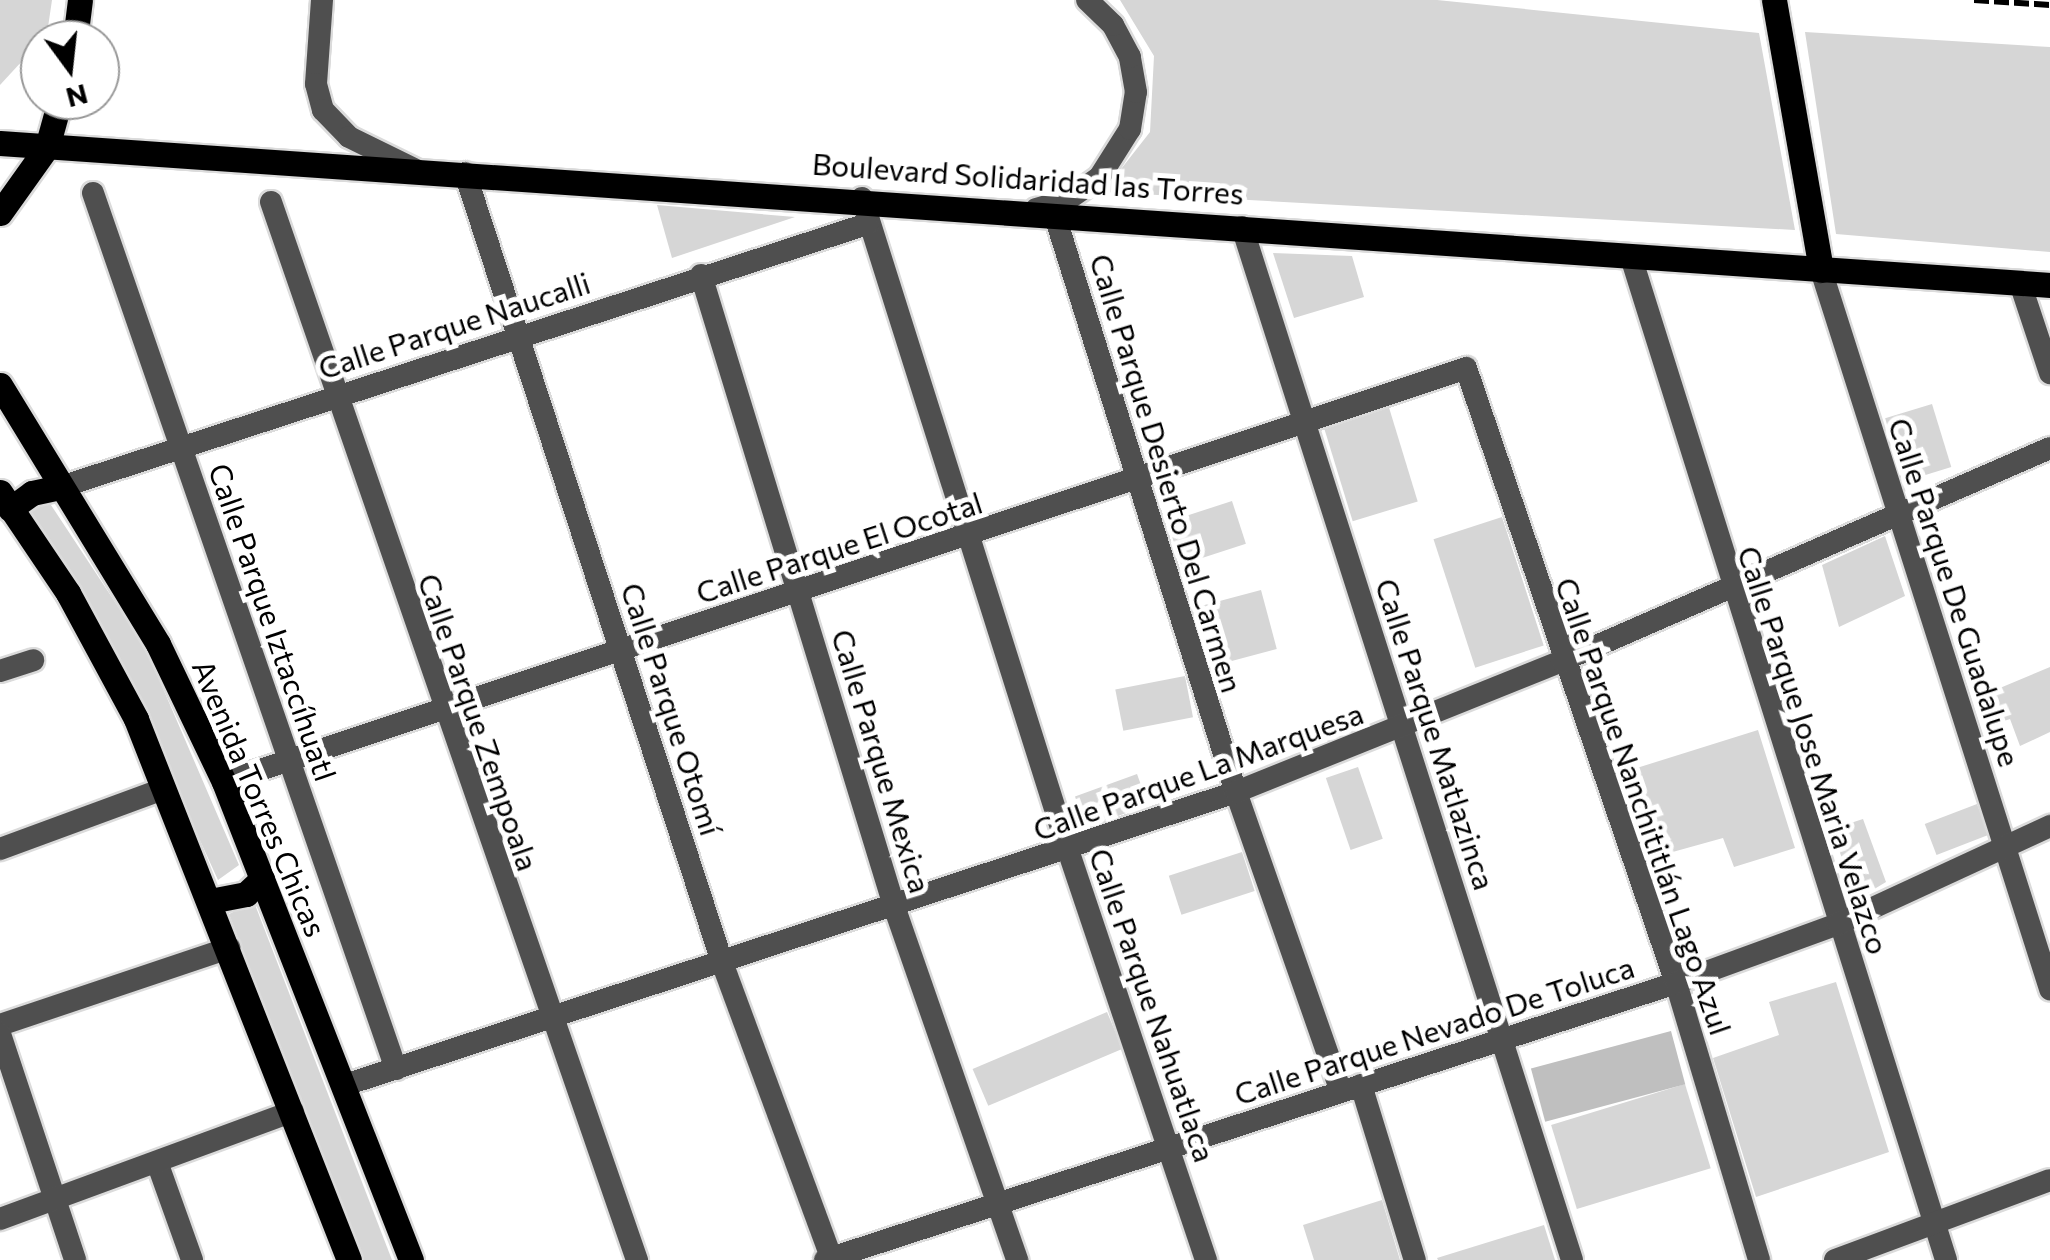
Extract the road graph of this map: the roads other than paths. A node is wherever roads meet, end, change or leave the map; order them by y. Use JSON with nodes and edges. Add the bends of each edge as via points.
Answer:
{"nodes":[{"id":1,"x":322,"y":0,"type":"edge"},
{"id":2,"x":1087,"y":0,"type":"edge"},
{"id":3,"x":1774,"y":0,"type":"edge"},
{"id":4,"x":54,"y":120,"type":"edge"},
{"id":5,"x":0,"y":143,"type":"edge"},
{"id":6,"x":47,"y":147,"type":"junction"},
{"id":7,"x":416,"y":170,"type":"junction"},
{"id":8,"x":465,"y":172,"type":"junction"},
{"id":9,"x":93,"y":193,"type":"dead end"},
{"id":10,"x":862,"y":198,"type":"junction"},
{"id":11,"x":271,"y":202,"type":"dead end"},
{"id":12,"x":1041,"y":212,"type":"junction"},
{"id":13,"x":0,"y":213,"type":"edge"},
{"id":14,"x":867,"y":224,"type":"junction"},
{"id":15,"x":1242,"y":226,"type":"junction"},
{"id":16,"x":1630,"y":257,"type":"junction"},
{"id":17,"x":1822,"y":270,"type":"junction"},
{"id":18,"x":701,"y":275,"type":"junction"},
{"id":19,"x":2020,"y":283,"type":"junction"},
{"id":20,"x":2050,"y":285,"type":"edge"},
{"id":21,"x":518,"y":334,"type":"junction"},
{"id":22,"x":1468,"y":372,"type":"joint"},
{"id":23,"x":2050,"y":373,"type":"edge"},
{"id":24,"x":0,"y":385,"type":"edge"},
{"id":25,"x":336,"y":395,"type":"junction"},
{"id":26,"x":1305,"y":425,"type":"junction"},
{"id":27,"x":183,"y":447,"type":"junction"},
{"id":28,"x":2050,"y":448,"type":"edge"},
{"id":29,"x":1137,"y":481,"type":"junction"},
{"id":30,"x":62,"y":487,"type":"junction"},
{"id":31,"x":3,"y":505,"type":"edge"},
{"id":32,"x":1898,"y":512,"type":"junction"},
{"id":33,"x":971,"y":535,"type":"junction"},
{"id":34,"x":1730,"y":587,"type":"junction"},
{"id":35,"x":799,"y":592,"type":"junction"},
{"id":36,"x":622,"y":650,"type":"junction"},
{"id":37,"x":33,"y":660,"type":"dead end"},
{"id":38,"x":1562,"y":661,"type":"junction"},
{"id":39,"x":0,"y":671,"type":"edge"},
{"id":40,"x":441,"y":708,"type":"junction"},
{"id":41,"x":1404,"y":728,"type":"junction"},
{"id":42,"x":287,"y":758,"type":"junction"},
{"id":43,"x":224,"y":782,"type":"junction"},
{"id":44,"x":162,"y":789,"type":"junction"},
{"id":45,"x":1236,"y":792,"type":"junction"},
{"id":46,"x":2050,"y":826,"type":"edge"},
{"id":47,"x":2006,"y":845,"type":"junction"},
{"id":48,"x":0,"y":848,"type":"edge"},
{"id":49,"x":1068,"y":850,"type":"junction"},
{"id":50,"x":262,"y":879,"type":"junction"},
{"id":51,"x":210,"y":901,"type":"junction"},
{"id":52,"x":895,"y":909,"type":"junction"},
{"id":53,"x":1838,"y":924,"type":"junction"},
{"id":54,"x":229,"y":948,"type":"junction"},
{"id":55,"x":723,"y":965,"type":"junction"},
{"id":56,"x":1676,"y":983,"type":"junction"},
{"id":57,"x":2050,"y":989,"type":"edge"},
{"id":58,"x":550,"y":1019,"type":"junction"},
{"id":59,"x":0,"y":1025,"type":"edge"},
{"id":60,"x":0,"y":1034,"type":"edge"},
{"id":61,"x":1501,"y":1039,"type":"junction"},
{"id":62,"x":396,"y":1070,"type":"junction"},
{"id":63,"x":342,"y":1086,"type":"junction"},
{"id":64,"x":1351,"y":1088,"type":"junction"},
{"id":65,"x":292,"y":1111,"type":"junction"},
{"id":66,"x":1172,"y":1148,"type":"junction"},
{"id":67,"x":157,"y":1162,"type":"junction"},
{"id":68,"x":2050,"y":1180,"type":"edge"},
{"id":69,"x":54,"y":1199,"type":"junction"},
{"id":70,"x":997,"y":1202,"type":"junction"},
{"id":71,"x":0,"y":1219,"type":"edge"},
{"id":72,"x":1934,"y":1223,"type":"junction"},
{"id":73,"x":829,"y":1259,"type":"edge"},
{"id":74,"x":75,"y":1260,"type":"edge"},
{"id":75,"x":192,"y":1260,"type":"edge"},
{"id":76,"x":349,"y":1260,"type":"edge"},
{"id":77,"x":411,"y":1260,"type":"edge"},
{"id":78,"x":637,"y":1260,"type":"edge"},
{"id":79,"x":1017,"y":1260,"type":"edge"},
{"id":80,"x":1206,"y":1260,"type":"edge"},
{"id":81,"x":1415,"y":1260,"type":"edge"},
{"id":82,"x":1572,"y":1260,"type":"edge"},
{"id":83,"x":1759,"y":1260,"type":"edge"},
{"id":84,"x":1835,"y":1260,"type":"edge"},
{"id":85,"x":1946,"y":1260,"type":"edge"}],
"edges":[{"from":1,"to":7,"type":"street","via":[[316,84],[323,110],[350,137]]},
{"from":2,"to":12,"type":"street","via":[[1113,25],[1130,57],[1136,92],[1130,129],[1112,164],[1084,190]]},
{"from":3,"to":17,"type":"main road"},
{"from":4,"to":6,"type":"main road"},
{"from":5,"to":6,"type":"main road","name":"Boulevard Solidaridad las Torres"},
{"from":6,"to":7,"type":"main road","name":"Boulevard Solidaridad las Torres"},
{"from":6,"to":13,"type":"main road"},
{"from":7,"to":8,"type":"main road","name":"Boulevard Solidaridad las Torres"},
{"from":8,"to":10,"type":"main road","name":"Boulevard Solidaridad las Torres"},
{"from":8,"to":21,"type":"street","name":"Calle Parque Otomí"},
{"from":9,"to":27,"type":"street","name":"Calle Parque Iztaccíhuatl"},
{"from":10,"to":12,"type":"main road","name":"Boulevard Solidaridad las Torres"},
{"from":10,"to":14,"type":"street","name":"Calle Parque Nahuatlaca"},
{"from":11,"to":25,"type":"street","name":"Calle Parque Zempoala"},
{"from":12,"to":15,"type":"main road","name":"Boulevard Solidaridad las Torres"},
{"from":12,"to":29,"type":"street","name":"Calle Parque Desierto Del Carmen"},
{"from":14,"to":18,"type":"street","name":"Calle Parque Naucalli"},
{"from":14,"to":33,"type":"street","name":"Calle Parque Nahuatlaca"},
{"from":15,"to":16,"type":"main road","name":"Boulevard Solidaridad las Torres"},
{"from":15,"to":26,"type":"street","name":"Calle Parque Matlazinca"},
{"from":16,"to":17,"type":"main road","name":"Boulevard Solidaridad las Torres"},
{"from":16,"to":34,"type":"street","name":"Calle Parque Jose Maria Velazco"},
{"from":17,"to":19,"type":"main road","name":"Boulevard Solidaridad las Torres"},
{"from":17,"to":32,"type":"street","name":"Calle Parque De Guadalupe"},
{"from":18,"to":21,"type":"street","name":"Calle Parque Naucalli"},
{"from":18,"to":35,"type":"street","name":"Calle Parque Mexica"},
{"from":19,"to":20,"type":"main road","name":"Boulevard Solidaridad las Torres"},
{"from":19,"to":23,"type":"street"},
{"from":21,"to":25,"type":"street","name":"Calle Parque Naucalli"},
{"from":21,"to":36,"type":"street","name":"Calle Parque Otomí"},
{"from":22,"to":26,"type":"street","name":"Calle Parque El Ocotal","via":[[1463,368]]},
{"from":22,"to":38,"type":"street","name":"Calle Parque Nanchititlán Lago Azul"},
{"from":24,"to":30,"type":"main road","name":"Avenida Torres Chicas"},
{"from":25,"to":27,"type":"street","name":"Calle Parque Naucalli"},
{"from":25,"to":40,"type":"street","name":"Calle Parque Zempoala"},
{"from":26,"to":29,"type":"street","name":"Calle Parque El Ocotal"},
{"from":26,"to":41,"type":"street","name":"Calle Parque Matlazinca"},
{"from":27,"to":30,"type":"street","name":"Calle Parque Naucalli"},
{"from":27,"to":42,"type":"street","name":"Calle Parque Iztaccíhuatl"},
{"from":28,"to":32,"type":"street","name":"Calle Parque La Marquesa"},
{"from":29,"to":33,"type":"street","name":"Calle Parque El Ocotal"},
{"from":29,"to":45,"type":"street","name":"Calle Parque Desierto Del Carmen"},
{"from":30,"to":31,"type":"main road"},
{"from":30,"to":43,"type":"main road","name":"Avenida Torres Chicas","via":[[158,644]]},
{"from":31,"to":44,"type":"main road","via":[[117,679]]},
{"from":32,"to":34,"type":"street","name":"Calle Parque La Marquesa"},
{"from":32,"to":47,"type":"street","name":"Calle Parque De Guadalupe"},
{"from":33,"to":35,"type":"street","name":"Calle Parque El Ocotal"},
{"from":33,"to":49,"type":"street","name":"Calle Parque Nahuatlaca"},
{"from":34,"to":38,"type":"street","name":"Calle Parque La Marquesa"},
{"from":34,"to":53,"type":"street","name":"Calle Parque Jose Maria Velazco"},
{"from":35,"to":36,"type":"street","name":"Calle Parque El Ocotal"},
{"from":35,"to":52,"type":"street","name":"Calle Parque Mexica"},
{"from":36,"to":40,"type":"street","name":"Calle Parque El Ocotal"},
{"from":36,"to":55,"type":"street","name":"Calle Parque Otomí"},
{"from":37,"to":39,"type":"street"},
{"from":38,"to":41,"type":"street","name":"Calle Parque La Marquesa"},
{"from":38,"to":56,"type":"street","name":"Calle Parque Nanchititlán Lago Azul"},
{"from":40,"to":42,"type":"street","name":"Calle Parque El Ocotal"},
{"from":40,"to":58,"type":"street","name":"Calle Parque Zempoala"},
{"from":41,"to":45,"type":"street","name":"Calle Parque La Marquesa"},
{"from":41,"to":61,"type":"street","name":"Calle Parque Matlazinca"},
{"from":42,"to":43,"type":"street","name":"Calle Parque El Ocotal"},
{"from":42,"to":62,"type":"street","name":"Calle Parque Iztaccíhuatl"},
{"from":43,"to":50,"type":"main road","name":"Avenida Torres Chicas"},
{"from":44,"to":48,"type":"street"},
{"from":44,"to":51,"type":"main road"},
{"from":45,"to":49,"type":"street","name":"Calle Parque La Marquesa"},
{"from":45,"to":64,"type":"street","name":"Calle Parque Desierto Del Carmen"},
{"from":46,"to":47,"type":"street","name":"Calle Parque Nevado De Toluca"},
{"from":47,"to":53,"type":"street","name":"Calle Parque Nevado De Toluca"},
{"from":47,"to":57,"type":"street","name":"Calle Parque De Guadalupe"},
{"from":49,"to":52,"type":"street","name":"Calle Parque La Marquesa"},
{"from":49,"to":66,"type":"street","name":"Calle Parque Nahuatlaca"},
{"from":50,"to":51,"type":"main road","via":[[246,894]]},
{"from":50,"to":63,"type":"main road","name":"Avenida Torres Chicas"},
{"from":51,"to":54,"type":"main road"},
{"from":52,"to":55,"type":"street","name":"Calle Parque La Marquesa"},
{"from":52,"to":70,"type":"street","name":"Calle Parque Mexica"},
{"from":53,"to":56,"type":"street","name":"Calle Parque Nevado De Toluca"},
{"from":53,"to":72,"type":"street","name":"Calle Parque Jose Maria Velazco"},
{"from":54,"to":59,"type":"street"},
{"from":54,"to":65,"type":"main road"},
{"from":55,"to":58,"type":"street","name":"Calle Parque La Marquesa"},
{"from":55,"to":73,"type":"street","name":"Calle Parque Otomí"},
{"from":56,"to":61,"type":"street","name":"Calle Parque Nevado De Toluca"},
{"from":56,"to":83,"type":"street","name":"Calle Parque Nanchititlán Lago Azul"},
{"from":58,"to":62,"type":"street","name":"Calle Parque La Marquesa"},
{"from":58,"to":78,"type":"street","name":"Calle Parque Zempoala"},
{"from":60,"to":69,"type":"street"},
{"from":61,"to":64,"type":"street","name":"Calle Parque Nevado De Toluca"},
{"from":61,"to":82,"type":"street","name":"Calle Parque Matlazinca"},
{"from":62,"to":63,"type":"street","name":"Calle Parque La Marquesa"},
{"from":63,"to":77,"type":"main road","name":"Avenida Torres Chicas"},
{"from":64,"to":66,"type":"street","name":"Calle Parque Nevado De Toluca"},
{"from":64,"to":81,"type":"street","name":"Calle Parque Desierto Del Carmen"},
{"from":65,"to":67,"type":"street"},
{"from":65,"to":76,"type":"main road"},
{"from":66,"to":70,"type":"street","name":"Calle Parque Nevado De Toluca"},
{"from":66,"to":80,"type":"street","name":"Calle Parque Nahuatlaca"},
{"from":67,"to":69,"type":"street"},
{"from":67,"to":75,"type":"street"},
{"from":68,"to":72,"type":"street"},
{"from":69,"to":71,"type":"street"},
{"from":69,"to":74,"type":"street"},
{"from":70,"to":73,"type":"street","name":"Calle Parque Nevado De Toluca"},
{"from":70,"to":79,"type":"street","name":"Calle Parque Mexica"},
{"from":72,"to":84,"type":"street"},
{"from":72,"to":85,"type":"street","name":"Calle Parque Jose Maria Velazco"}]}
